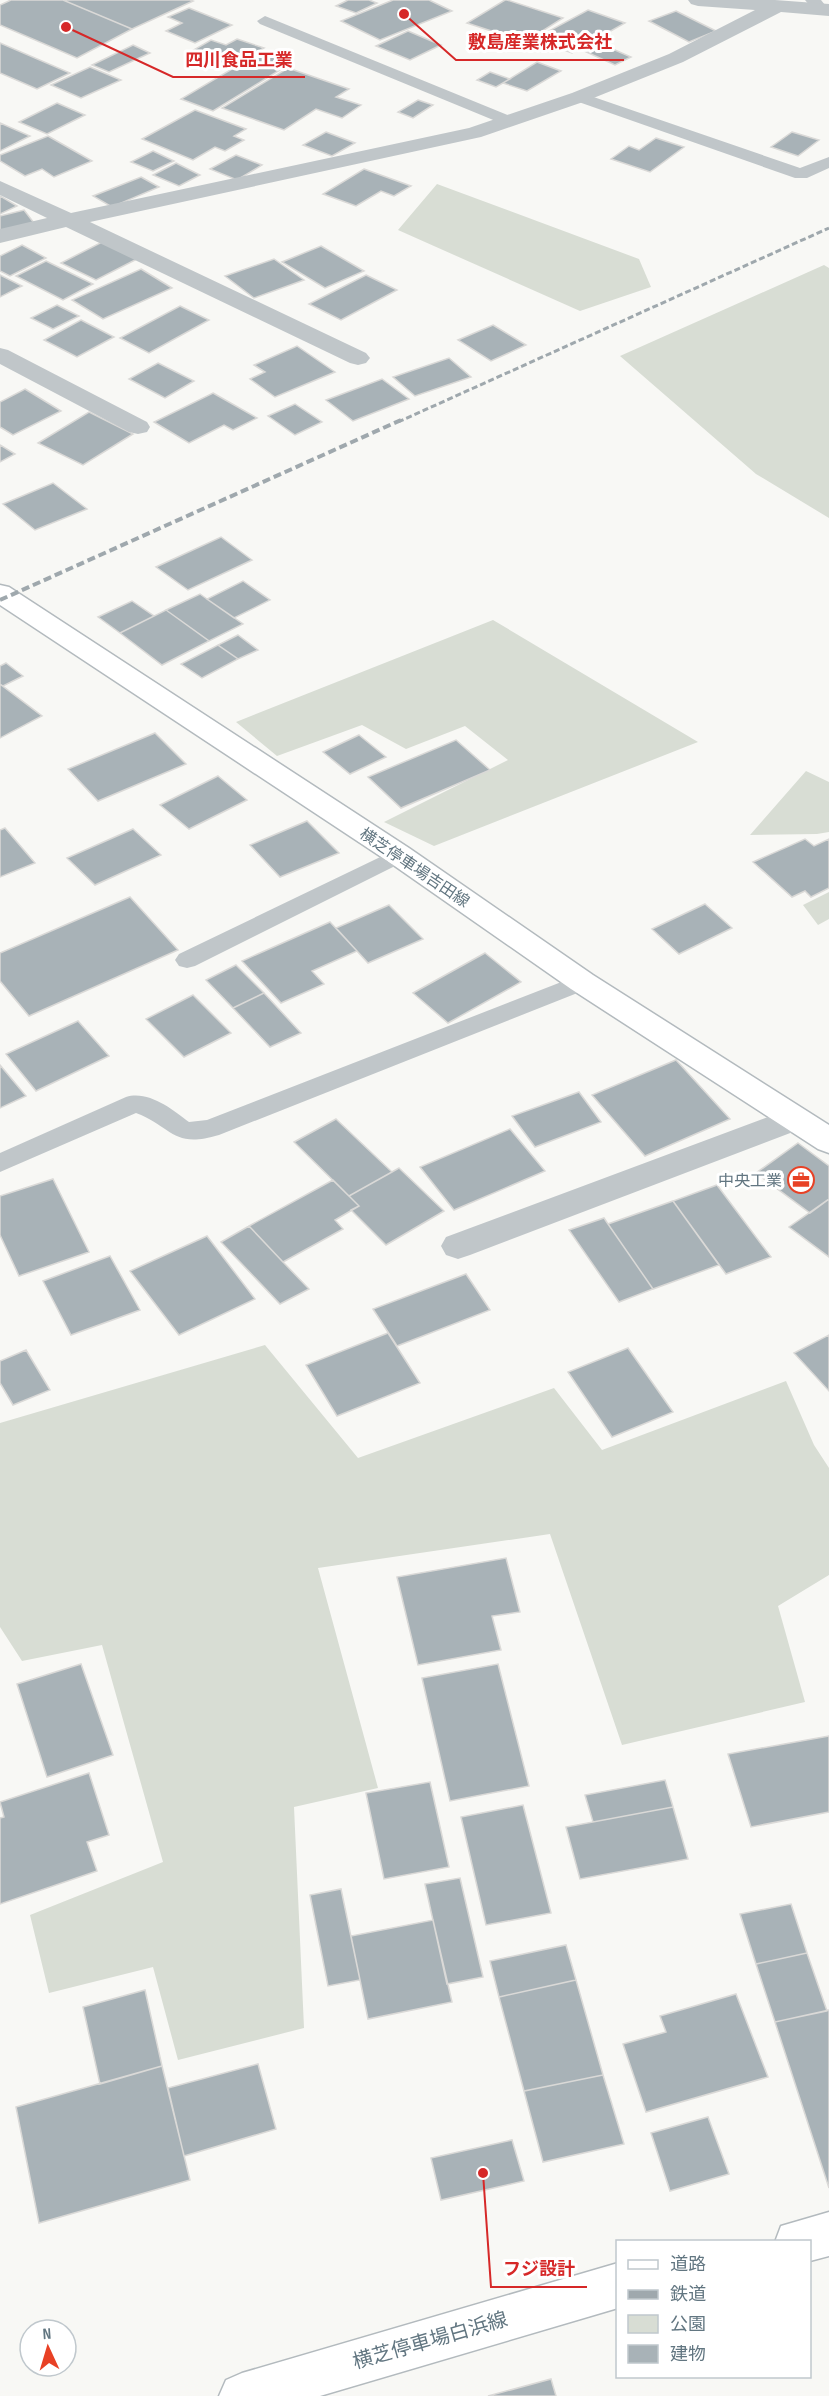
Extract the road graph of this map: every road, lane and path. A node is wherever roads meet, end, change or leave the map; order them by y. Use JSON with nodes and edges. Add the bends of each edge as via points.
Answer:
{"nodes":[{"id":1,"x":698,"y":0,"type":"edge"},
{"id":2,"x":778,"y":6,"type":"junction"},
{"id":3,"x":821,"y":7,"type":"edge"},
{"id":4,"x":265,"y":21,"type":"dead end"},
{"id":5,"x":579,"y":97,"type":"junction"},
{"id":6,"x":509,"y":121,"type":"junction"},
{"id":7,"x":829,"y":162,"type":"edge"},
{"id":8,"x":0,"y":187,"type":"edge"},
{"id":9,"x":67,"y":220,"type":"junction"},
{"id":10,"x":0,"y":236,"type":"edge"},
{"id":11,"x":0,"y":355,"type":"edge"},
{"id":12,"x":358,"y":358,"type":"dead end"},
{"id":13,"x":138,"y":427,"type":"dead end"},
{"id":14,"x":0,"y":593,"type":"edge"},
{"id":15,"x":399,"y":855,"type":"junction"},
{"id":16,"x":187,"y":960,"type":"dead end"},
{"id":17,"x":582,"y":982,"type":"junction"},
{"id":18,"x":795,"y":1119,"type":"junction"},
{"id":19,"x":829,"y":1141,"type":"edge"},
{"id":20,"x":0,"y":1163,"type":"edge"},
{"id":21,"x":458,"y":1246,"type":"dead end"},
{"id":22,"x":829,"y":2234,"type":"edge"},
{"id":23,"x":802,"y":2240,"type":"edge"},
{"id":24,"x":616,"y":2286,"type":"edge"},
{"id":25,"x":242,"y":2396,"type":"edge"}],
"edges":[{"from":1,"to":2,"type":"street"},
{"from":2,"to":3,"type":"street"},
{"from":2,"to":5,"type":"street","via":[[676,58]]},
{"from":4,"to":6,"type":"lane"},
{"from":5,"to":6,"type":"street"},
{"from":5,"to":7,"type":"lane","via":[[801,174]]},
{"from":6,"to":9,"type":"street","via":[[474,133]]},
{"from":8,"to":9,"type":"street"},
{"from":9,"to":10,"type":"street"},
{"from":9,"to":12,"type":"street"},
{"from":11,"to":13,"type":"street"},
{"from":14,"to":15,"type":"main road","name":"横芝停車場吉田線"},
{"from":15,"to":16,"type":"lane"},
{"from":15,"to":17,"type":"main road","name":"横芝停車場吉田線"},
{"from":17,"to":18,"type":"main road","name":"横芝停車場吉田線"},
{"from":17,"to":20,"type":"lane","via":[[210,1129],[184,1131],[159,1112],[135,1103]]},
{"from":18,"to":19,"type":"main road","name":"横芝停車場吉田線"},
{"from":18,"to":21,"type":"street"},
{"from":22,"to":23,"type":"main road"},
{"from":24,"to":25,"type":"main road","name":"横芝停車場白浜線"}]}
